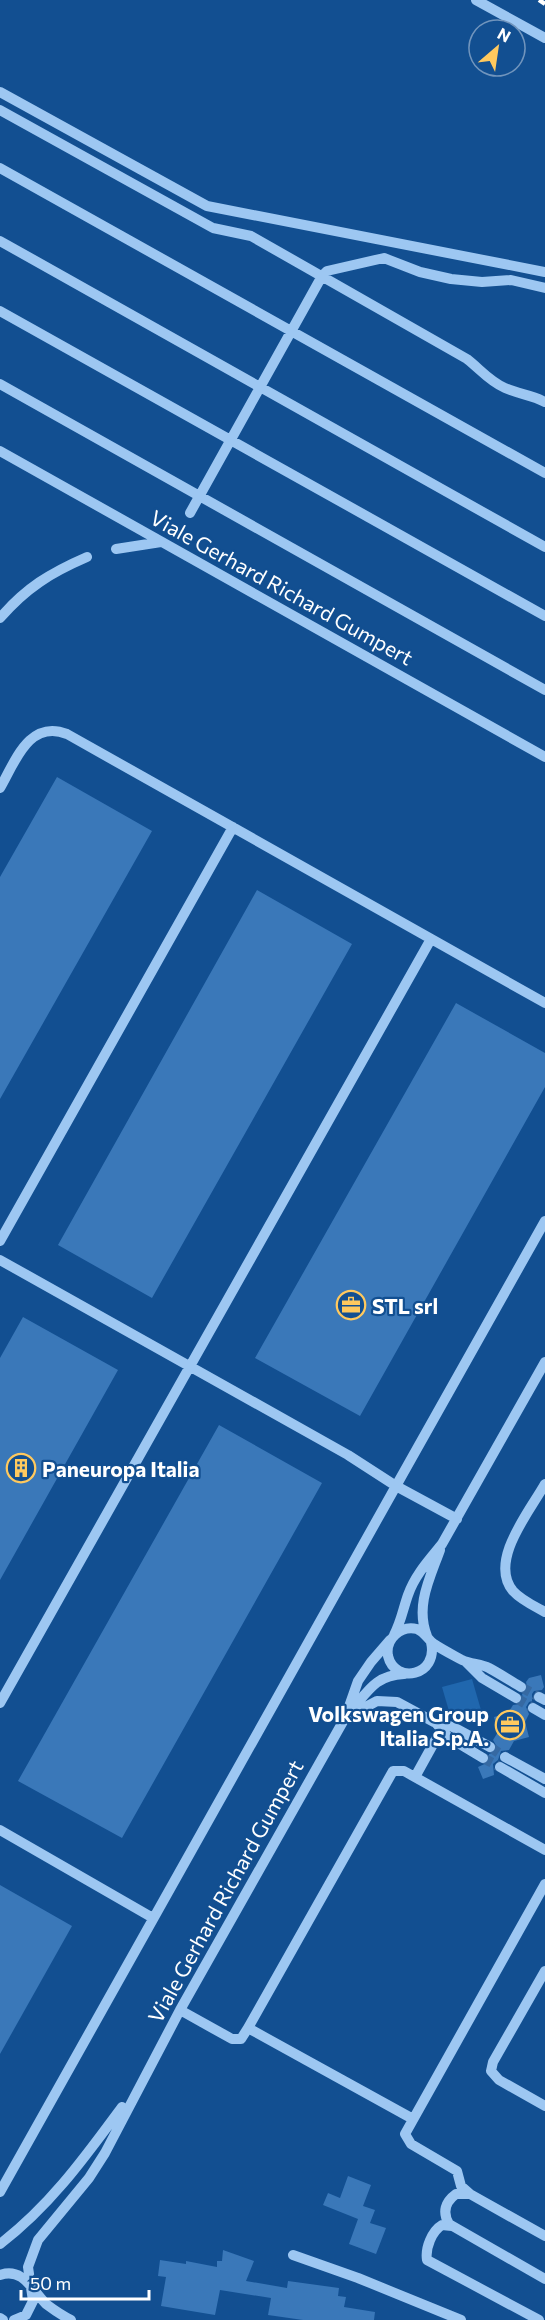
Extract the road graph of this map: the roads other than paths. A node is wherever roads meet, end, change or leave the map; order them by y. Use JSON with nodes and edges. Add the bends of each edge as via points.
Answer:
{"nodes":[{"id":1,"x":476,"y":0,"type":"edge"},
{"id":2,"x":545,"y":38,"type":"edge"},
{"id":3,"x":0,"y":92,"type":"edge"},
{"id":4,"x":0,"y":110,"type":"edge"},
{"id":5,"x":0,"y":168,"type":"edge"},
{"id":6,"x":0,"y":241,"type":"edge"},
{"id":7,"x":545,"y":272,"type":"edge"},
{"id":8,"x":322,"y":276,"type":"junction"},
{"id":9,"x":545,"y":288,"type":"edge"},
{"id":10,"x":0,"y":311,"type":"edge"},
{"id":11,"x":291,"y":331,"type":"junction"},
{"id":12,"x":0,"y":384,"type":"edge"},
{"id":13,"x":260,"y":387,"type":"junction"},
{"id":14,"x":545,"y":402,"type":"edge"},
{"id":15,"x":230,"y":440,"type":"junction"},
{"id":16,"x":0,"y":451,"type":"edge"},
{"id":17,"x":545,"y":473,"type":"edge"},
{"id":18,"x":199,"y":496,"type":"junction"},
{"id":19,"x":189,"y":513,"type":"dead end"},
{"id":20,"x":161,"y":542,"type":"junction"},
{"id":21,"x":545,"y":547,"type":"edge"},
{"id":22,"x":116,"y":549,"type":"dead end"},
{"id":23,"x":87,"y":557,"type":"dead end"},
{"id":24,"x":545,"y":616,"type":"edge"},
{"id":25,"x":0,"y":618,"type":"edge"},
{"id":26,"x":545,"y":690,"type":"edge"},
{"id":27,"x":545,"y":757,"type":"edge"},
{"id":28,"x":0,"y":788,"type":"edge"},
{"id":29,"x":233,"y":827,"type":"junction"},
{"id":30,"x":431,"y":939,"type":"junction"},
{"id":31,"x":545,"y":1003,"type":"edge"},
{"id":32,"x":545,"y":1221,"type":"edge"},
{"id":33,"x":0,"y":1241,"type":"edge"},
{"id":34,"x":0,"y":1260,"type":"edge"},
{"id":35,"x":545,"y":1362,"type":"edge"},
{"id":36,"x":189,"y":1366,"type":"junction"},
{"id":37,"x":545,"y":1484,"type":"edge"},
{"id":38,"x":396,"y":1486,"type":"junction"},
{"id":39,"x":457,"y":1519,"type":"junction"},
{"id":40,"x":442,"y":1544,"type":"junction"},
{"id":41,"x":545,"y":1612,"type":"edge"},
{"id":42,"x":392,"y":1638,"type":"junction"},
{"id":43,"x":429,"y":1639,"type":"junction"},
{"id":44,"x":465,"y":1662,"type":"junction"},
{"id":45,"x":408,"y":1673,"type":"junction"},
{"id":46,"x":521,"y":1687,"type":"tunnel mouth"},
{"id":47,"x":516,"y":1698,"type":"tunnel mouth"},
{"id":48,"x":0,"y":1703,"type":"edge"},
{"id":49,"x":533,"y":1708,"type":"tunnel mouth"},
{"id":50,"x":545,"y":1714,"type":"edge"},
{"id":51,"x":345,"y":1718,"type":"junction"},
{"id":52,"x":438,"y":1726,"type":"junction"},
{"id":53,"x":490,"y":1747,"type":"tunnel mouth"},
{"id":54,"x":505,"y":1756,"type":"tunnel mouth"},
{"id":55,"x":483,"y":1758,"type":"tunnel mouth"},
{"id":56,"x":500,"y":1767,"type":"tunnel mouth"},
{"id":57,"x":415,"y":1777,"type":"junction"},
{"id":58,"x":545,"y":1779,"type":"edge"},
{"id":59,"x":545,"y":1793,"type":"edge"},
{"id":60,"x":0,"y":1830,"type":"edge"},
{"id":61,"x":545,"y":1851,"type":"edge"},
{"id":62,"x":545,"y":1884,"type":"edge"},
{"id":63,"x":153,"y":1918,"type":"junction"},
{"id":64,"x":545,"y":1971,"type":"edge"},
{"id":65,"x":180,"y":2010,"type":"junction"},
{"id":66,"x":248,"y":2028,"type":"junction"},
{"id":67,"x":140,"y":2083,"type":"junction"},
{"id":68,"x":545,"y":2106,"type":"edge"},
{"id":69,"x":413,"y":2120,"type":"junction"},
{"id":70,"x":0,"y":2192,"type":"edge"},
{"id":71,"x":470,"y":2193,"type":"junction"},
{"id":72,"x":452,"y":2226,"type":"junction"},
{"id":73,"x":545,"y":2236,"type":"edge"},
{"id":74,"x":0,"y":2244,"type":"edge"},
{"id":75,"x":293,"y":2255,"type":"dead end"},
{"id":76,"x":0,"y":2275,"type":"edge"},
{"id":77,"x":545,"y":2279,"type":"edge"},
{"id":78,"x":31,"y":2286,"type":"junction"},
{"id":79,"x":14,"y":2320,"type":"edge"},
{"id":80,"x":71,"y":2320,"type":"edge"},
{"id":81,"x":461,"y":2320,"type":"edge"},
{"id":82,"x":539,"y":2320,"type":"edge"}],
"edges":[{"from":1,"to":2,"type":"street"},
{"from":3,"to":7,"type":"street","via":[[207,206]]},
{"from":4,"to":8,"type":"street","via":[[213,228],[251,236]]},
{"from":5,"to":11,"type":"street"},
{"from":6,"to":13,"type":"street"},
{"from":8,"to":9,"type":"street","via":[[327,271],[384,258],[451,279],[511,280]]},
{"from":8,"to":11,"type":"street"},
{"from":8,"to":14,"type":"street","via":[[467,358],[491,381]]},
{"from":10,"to":15,"type":"street"},
{"from":11,"to":13,"type":"street"},
{"from":11,"to":17,"type":"street"},
{"from":12,"to":18,"type":"street"},
{"from":13,"to":15,"type":"street"},
{"from":13,"to":21,"type":"street"},
{"from":15,"to":18,"type":"street"},
{"from":15,"to":24,"type":"street"},
{"from":16,"to":20,"type":"street","name":"Viale Gerhard Richard Gumpert"},
{"from":18,"to":19,"type":"street"},
{"from":18,"to":26,"type":"street"},
{"from":20,"to":22,"type":"street"},
{"from":20,"to":27,"type":"street","name":"Viale Gerhard Richard Gumpert"},
{"from":23,"to":25,"type":"street","via":[[46,576]]},
{"from":28,"to":29,"type":"street","via":[[30,739],[43,731],[59,731]]},
{"from":29,"to":30,"type":"street"},
{"from":29,"to":33,"type":"street"},
{"from":30,"to":31,"type":"street"},
{"from":30,"to":36,"type":"street"},
{"from":32,"to":38,"type":"street"},
{"from":34,"to":36,"type":"street"},
{"from":35,"to":39,"type":"street","name":"Viale Gerhard Richard Gumpert"},
{"from":36,"to":38,"type":"street"},
{"from":36,"to":48,"type":"street"},
{"from":37,"to":41,"type":"street","via":[[509,1547],[504,1570],[516,1594]]},
{"from":38,"to":39,"type":"street"},
{"from":38,"to":63,"type":"street"},
{"from":39,"to":40,"type":"street","name":"Viale Gerhard Richard Gumpert"},
{"from":40,"to":42,"type":"street","name":"Viale Gerhard Richard Gumpert","via":[[420,1570]]},
{"from":40,"to":43,"type":"street","name":"Viale Gerhard Richard Gumpert","via":[[422,1603],[421,1618]]},
{"from":42,"to":43,"type":"street","via":[[400,1631],[415,1629]]},
{"from":42,"to":45,"type":"street","via":[[388,1647],[390,1662]]},
{"from":42,"to":51,"type":"street","name":"Viale Gerhard Richard Gumpert","via":[[358,1681]]},
{"from":43,"to":44,"type":"street"},
{"from":43,"to":45,"type":"street","via":[[433,1650],[429,1665]]},
{"from":44,"to":46,"type":"street","via":[[487,1667]]},
{"from":44,"to":47,"type":"street","via":[[482,1678]]},
{"from":45,"to":51,"type":"street","name":"Viale Gerhard Richard Gumpert","via":[[383,1677]]},
{"from":49,"to":50,"type":"street"},
{"from":51,"to":52,"type":"street","via":[[370,1703],[384,1700],[402,1704]]},
{"from":51,"to":65,"type":"street","name":"Viale Gerhard Richard Gumpert"},
{"from":52,"to":53,"type":"street","via":[[453,1727]]},
{"from":52,"to":55,"type":"street","via":[[448,1737]]},
{"from":52,"to":57,"type":"street"},
{"from":54,"to":58,"type":"street"},
{"from":56,"to":59,"type":"street"},
{"from":57,"to":61,"type":"street"},
{"from":57,"to":66,"type":"street","via":[[400,1769],[391,1774]]},
{"from":60,"to":63,"type":"street"},
{"from":62,"to":69,"type":"street"},
{"from":63,"to":70,"type":"street"},
{"from":64,"to":68,"type":"street","via":[[491,2071]]},
{"from":65,"to":66,"type":"street","via":[[236,2040]]},
{"from":65,"to":67,"type":"street","name":"Viale Gerhard Richard Gumpert"},
{"from":66,"to":69,"type":"street"},
{"from":67,"to":74,"type":"street","name":"Viale Gerhard Richard Gumpert","via":[[49,2201]]},
{"from":67,"to":78,"type":"street","name":"Viale Gerhard Richard Gumpert","via":[[89,2178],[38,2240],[28,2267]]},
{"from":69,"to":71,"type":"street","via":[[405,2134],[408,2142],[457,2171],[461,2186]]},
{"from":71,"to":72,"type":"street","via":[[456,2194],[447,2204],[445,2216]]},
{"from":71,"to":73,"type":"street"},
{"from":72,"to":77,"type":"street"},
{"from":72,"to":82,"type":"street","via":[[437,2228],[426,2251],[427,2260]]},
{"from":75,"to":81,"type":"street"},
{"from":76,"to":78,"type":"street","via":[[19,2275]]},
{"from":78,"to":79,"type":"street","name":"Viale Gerhard Richard Gumpert","via":[[31,2308]]},
{"from":78,"to":80,"type":"street","via":[[46,2304]]}]}
